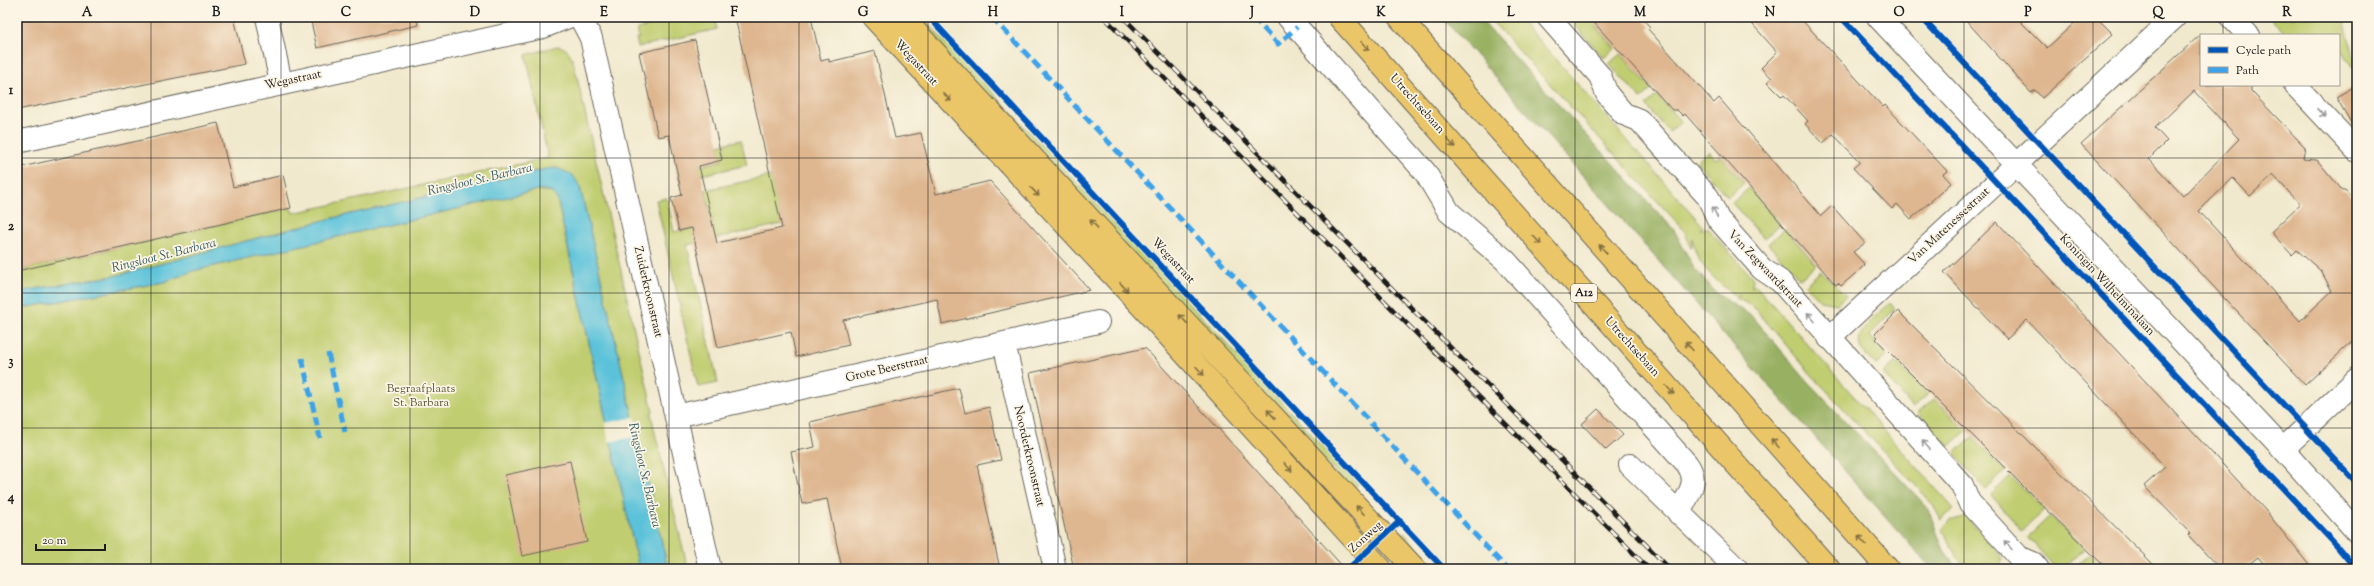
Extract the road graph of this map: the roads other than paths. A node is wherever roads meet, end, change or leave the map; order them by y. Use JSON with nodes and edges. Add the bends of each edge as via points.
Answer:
{"nodes":[{"id":1,"x":267,"y":17,"type":"edge"},
{"id":2,"x":568,"y":17,"type":"edge"},
{"id":3,"x":580,"y":17,"type":"edge"},
{"id":4,"x":873,"y":17,"type":"edge"},
{"id":5,"x":902,"y":17,"type":"edge"},
{"id":6,"x":1288,"y":17,"type":"edge"},
{"id":7,"x":1339,"y":17,"type":"edge"},
{"id":8,"x":1399,"y":17,"type":"edge"},
{"id":9,"x":1548,"y":17,"type":"edge"},
{"id":10,"x":1878,"y":17,"type":"edge"},
{"id":11,"x":2174,"y":17,"type":"edge"},
{"id":12,"x":2231,"y":17,"type":"edge"},
{"id":13,"x":2247,"y":34,"type":"edge"},
{"id":14,"x":281,"y":83,"type":"junction"},
{"id":15,"x":2296,"y":86,"type":"edge"},
{"id":16,"x":17,"y":142,"type":"edge"},
{"id":17,"x":2357,"y":151,"type":"edge"},
{"id":18,"x":2016,"y":164,"type":"junction"},
{"id":19,"x":1098,"y":322,"type":"dead end"},
{"id":20,"x":1829,"y":338,"type":"junction"},
{"id":21,"x":1004,"y":343,"type":"junction"},
{"id":22,"x":2357,"y":378,"type":"edge"},
{"id":23,"x":676,"y":416,"type":"junction"},
{"id":24,"x":2283,"y":449,"type":"junction"},
{"id":25,"x":1630,"y":464,"type":"dead end"},
{"id":26,"x":1679,"y":514,"type":"junction"},
{"id":27,"x":2357,"y":532,"type":"edge"},
{"id":28,"x":710,"y":569,"type":"edge"},
{"id":29,"x":1055,"y":569,"type":"edge"},
{"id":30,"x":1381,"y":569,"type":"edge"},
{"id":31,"x":1415,"y":569,"type":"edge"},
{"id":32,"x":1737,"y":569,"type":"edge"},
{"id":33,"x":1829,"y":569,"type":"edge"},
{"id":34,"x":1888,"y":569,"type":"edge"},
{"id":35,"x":2038,"y":569,"type":"edge"}],
"edges":[{"from":1,"to":14,"type":"street"},
{"from":2,"to":14,"type":"street","name":"Wegastraat","via":[[543,27]]},
{"from":3,"to":23,"type":"street","name":"Zuiderkroonstraat","via":[[591,38]]},
{"from":4,"to":30,"type":"main road","name":"Wegastraat","one_way":true},
{"from":31,"to":5,"type":"main road","name":"Wegastraat","one_way":true},
{"from":6,"to":26,"type":"street","via":[[1425,172],[1449,212],[1505,260],[1687,464],[1693,472],[1694,482]]},
{"from":7,"to":33,"type":"main road","name":"Utrechtsebaan","number":"A12","one_way":true},
{"from":34,"to":8,"type":"main road","one_way":true},
{"from":20,"to":9,"type":"street","name":"Van Zegwaardstraat","one_way":true,"via":[[1780,281],[1762,269],[1718,219],[1708,197],[1639,120],[1624,114],[1607,94],[1600,76]]},
{"from":10,"to":18,"type":"street","name":"Koningin Wilhelminalaan"},
{"from":11,"to":18,"type":"street","name":"Van Matenessestraat"},
{"from":12,"to":13,"type":"street"},
{"from":14,"to":16,"type":"street","name":"Wegastraat"},
{"from":15,"to":17,"type":"street","one_way":true},
{"from":18,"to":20,"type":"street","name":"Van Matenessestraat"},
{"from":18,"to":24,"type":"street","name":"Koningin Wilhelminalaan"},
{"from":19,"to":21,"type":"street","name":"Grote Beerstraat"},
{"from":35,"to":20,"type":"street","name":"Van Zegwaardstraat","one_way":true,"via":[[2033,563],[2019,557],[1969,502],[1962,485]]},
{"from":21,"to":23,"type":"street","name":"Grote Beerstraat"},
{"from":21,"to":29,"type":"street","name":"Noorderkroonstraat"},
{"from":22,"to":24,"type":"street"},
{"from":23,"to":28,"type":"street","name":"Zuiderkroonstraat"},
{"from":24,"to":27,"type":"street","name":"Koningin Wilhelminalaan"},
{"from":25,"to":26,"type":"street"},
{"from":26,"to":32,"type":"street"}]}
